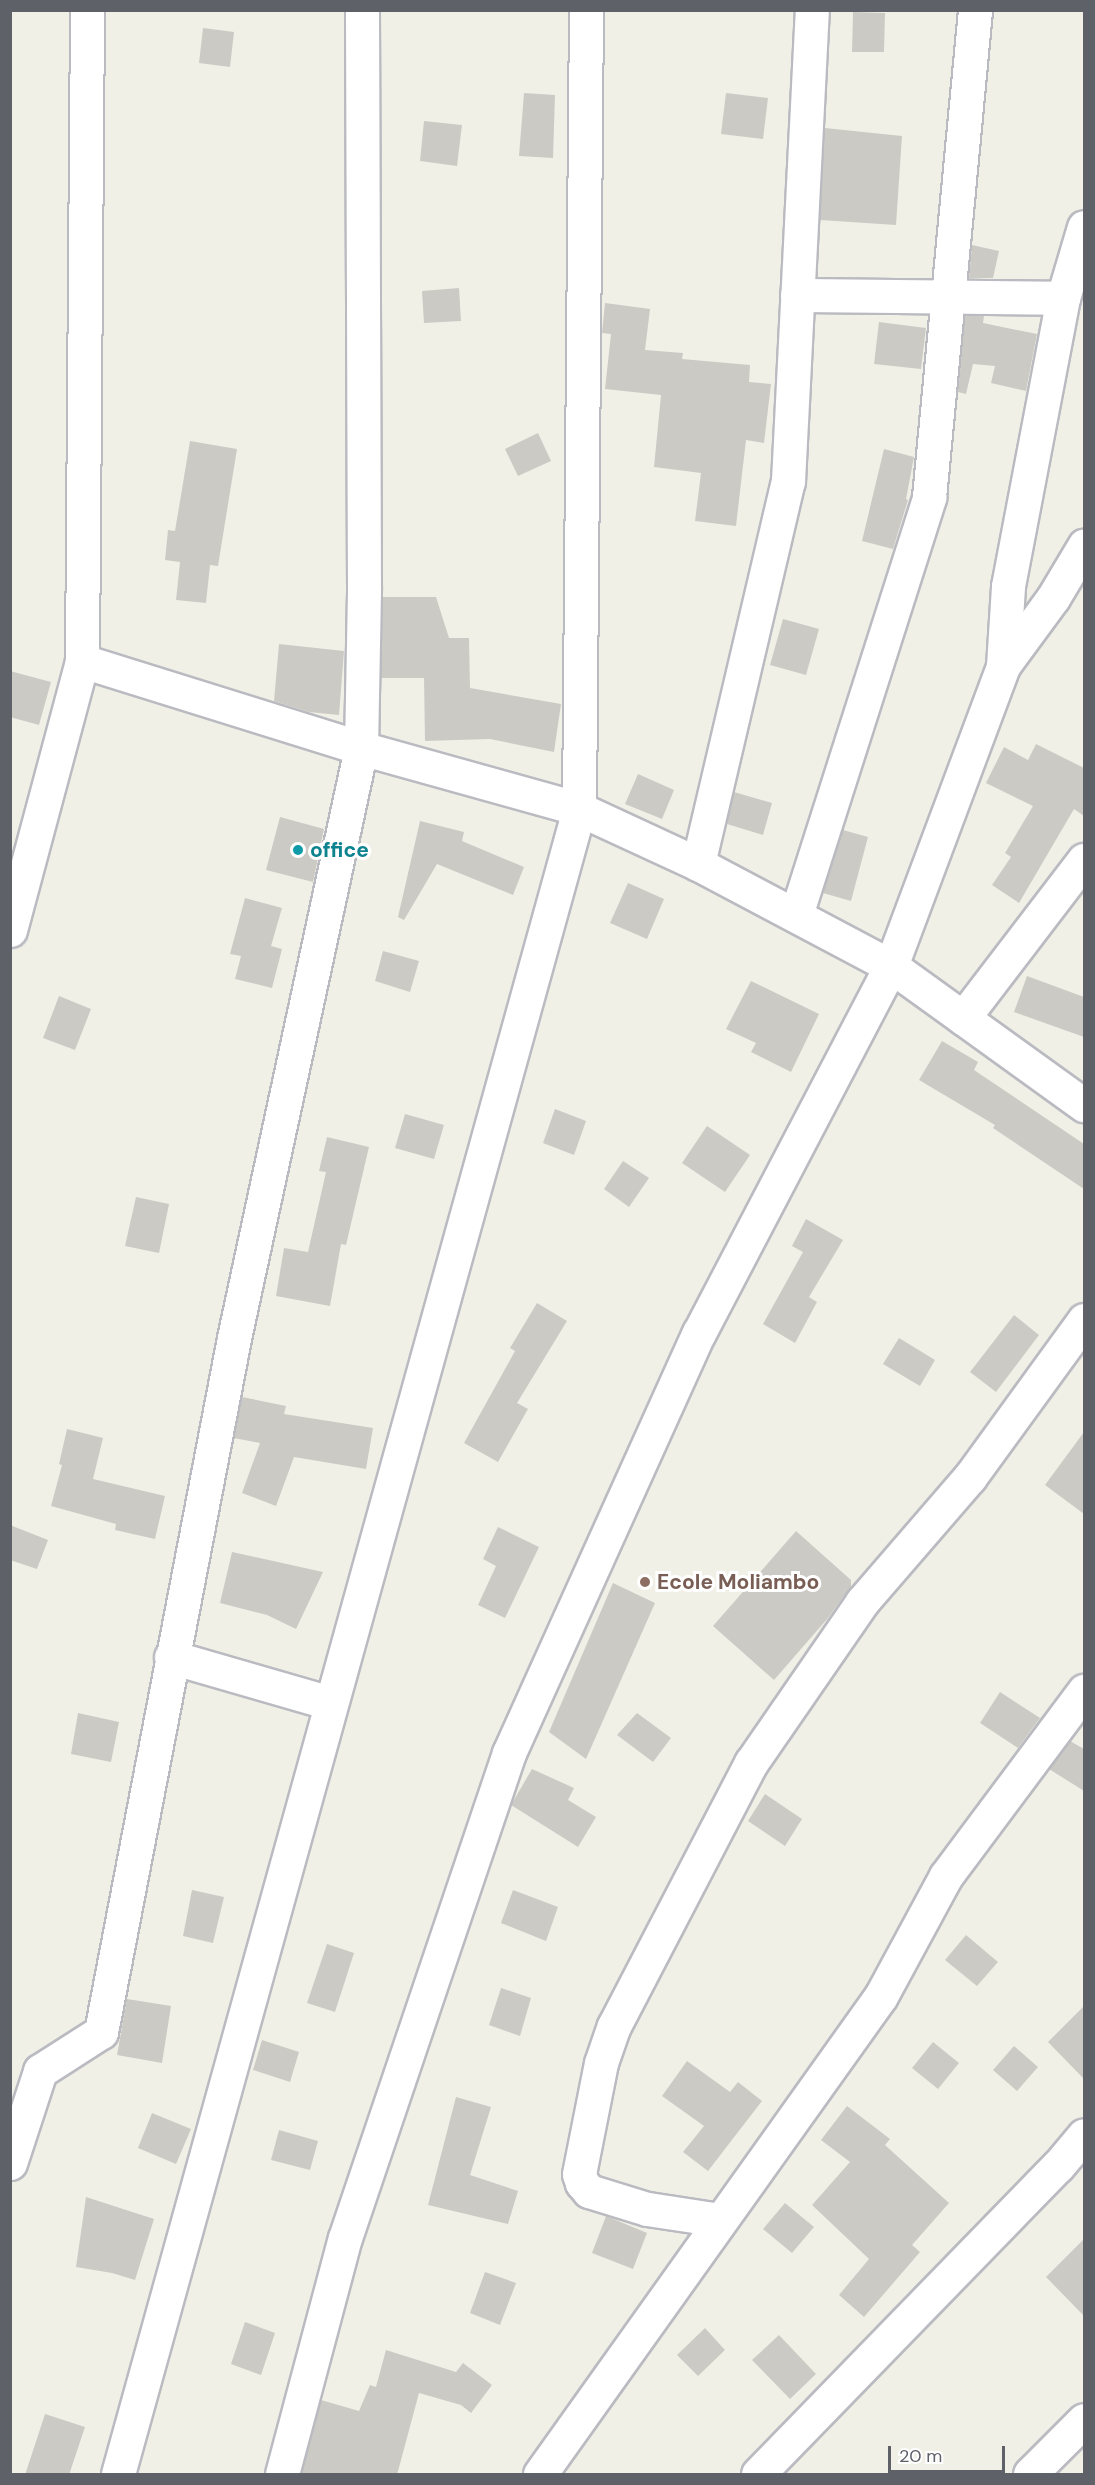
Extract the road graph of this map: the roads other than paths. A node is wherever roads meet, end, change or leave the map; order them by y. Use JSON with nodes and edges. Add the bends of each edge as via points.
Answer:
{"nodes":[{"id":1,"x":87,"y":10,"type":"edge"},
{"id":2,"x":362,"y":10,"type":"edge"},
{"id":3,"x":586,"y":10,"type":"edge"},
{"id":4,"x":812,"y":10,"type":"edge"},
{"id":5,"x":975,"y":10,"type":"edge"},
{"id":6,"x":1084,"y":228,"type":"edge"},
{"id":7,"x":948,"y":295,"type":"junction"},
{"id":8,"x":798,"y":296,"type":"junction"},
{"id":9,"x":1063,"y":298,"type":"junction"},
{"id":10,"x":1084,"y":546,"type":"edge"},
{"id":11,"x":82,"y":661,"type":"junction"},
{"id":12,"x":1003,"y":666,"type":"junction"},
{"id":13,"x":361,"y":748,"type":"junction"},
{"id":14,"x":579,"y":809,"type":"junction"},
{"id":15,"x":1084,"y":860,"type":"edge"},
{"id":16,"x":698,"y":864,"type":"junction"},
{"id":17,"x":796,"y":915,"type":"junction"},
{"id":18,"x":10,"y":930,"type":"edge"},
{"id":19,"x":891,"y":966,"type":"junction"},
{"id":20,"x":963,"y":1018,"type":"junction"},
{"id":21,"x":1084,"y":1105,"type":"edge"},
{"id":22,"x":1084,"y":1320,"type":"edge"},
{"id":23,"x":171,"y":1657,"type":"junction"},
{"id":24,"x":1084,"y":1691,"type":"edge"},
{"id":25,"x":330,"y":1703,"type":"junction"},
{"id":26,"x":1084,"y":2135,"type":"edge"},
{"id":27,"x":10,"y":2163,"type":"edge"},
{"id":28,"x":720,"y":2220,"type":"junction"},
{"id":29,"x":1084,"y":2420,"type":"edge"},
{"id":30,"x":118,"y":2475,"type":"edge"},
{"id":31,"x":282,"y":2475,"type":"edge"},
{"id":32,"x":540,"y":2475,"type":"edge"},
{"id":33,"x":758,"y":2475,"type":"edge"},
{"id":34,"x":1030,"y":2475,"type":"edge"}],
"edges":[{"from":1,"to":11,"type":"street"},
{"from":2,"to":13,"type":"street"},
{"from":3,"to":14,"type":"street"},
{"from":4,"to":8,"type":"street"},
{"from":5,"to":7,"type":"street"},
{"from":6,"to":9,"type":"street"},
{"from":7,"to":8,"type":"street"},
{"from":7,"to":9,"type":"street"},
{"from":7,"to":17,"type":"street","via":[[929,497]]},
{"from":8,"to":16,"type":"street","via":[[788,481]]},
{"from":9,"to":12,"type":"street","via":[[1008,586]]},
{"from":10,"to":12,"type":"street","via":[[1053,598]]},
{"from":11,"to":13,"type":"street"},
{"from":11,"to":18,"type":"street"},
{"from":12,"to":19,"type":"street"},
{"from":13,"to":14,"type":"street"},
{"from":13,"to":23,"type":"street","via":[[234,1338]]},
{"from":14,"to":16,"type":"street"},
{"from":14,"to":25,"type":"street"},
{"from":15,"to":20,"type":"street"},
{"from":16,"to":17,"type":"street"},
{"from":17,"to":19,"type":"street"},
{"from":19,"to":20,"type":"street"},
{"from":19,"to":31,"type":"street","via":[[699,1333],[509,1753],[345,2238]]},
{"from":20,"to":21,"type":"street"},
{"from":22,"to":28,"type":"street","via":[[970,1477],[862,1602],[758,1754],[614,2026],[601,2063],[579,2174],[582,2183],[589,2191],[647,2209]]},
{"from":23,"to":25,"type":"street"},
{"from":23,"to":27,"type":"street","via":[[101,2032],[40,2071]]},
{"from":24,"to":28,"type":"street","via":[[946,1876],[881,1996]]},
{"from":25,"to":30,"type":"street"},
{"from":26,"to":33,"type":"street"},
{"from":28,"to":32,"type":"street"},
{"from":29,"to":34,"type":"street"}]}
